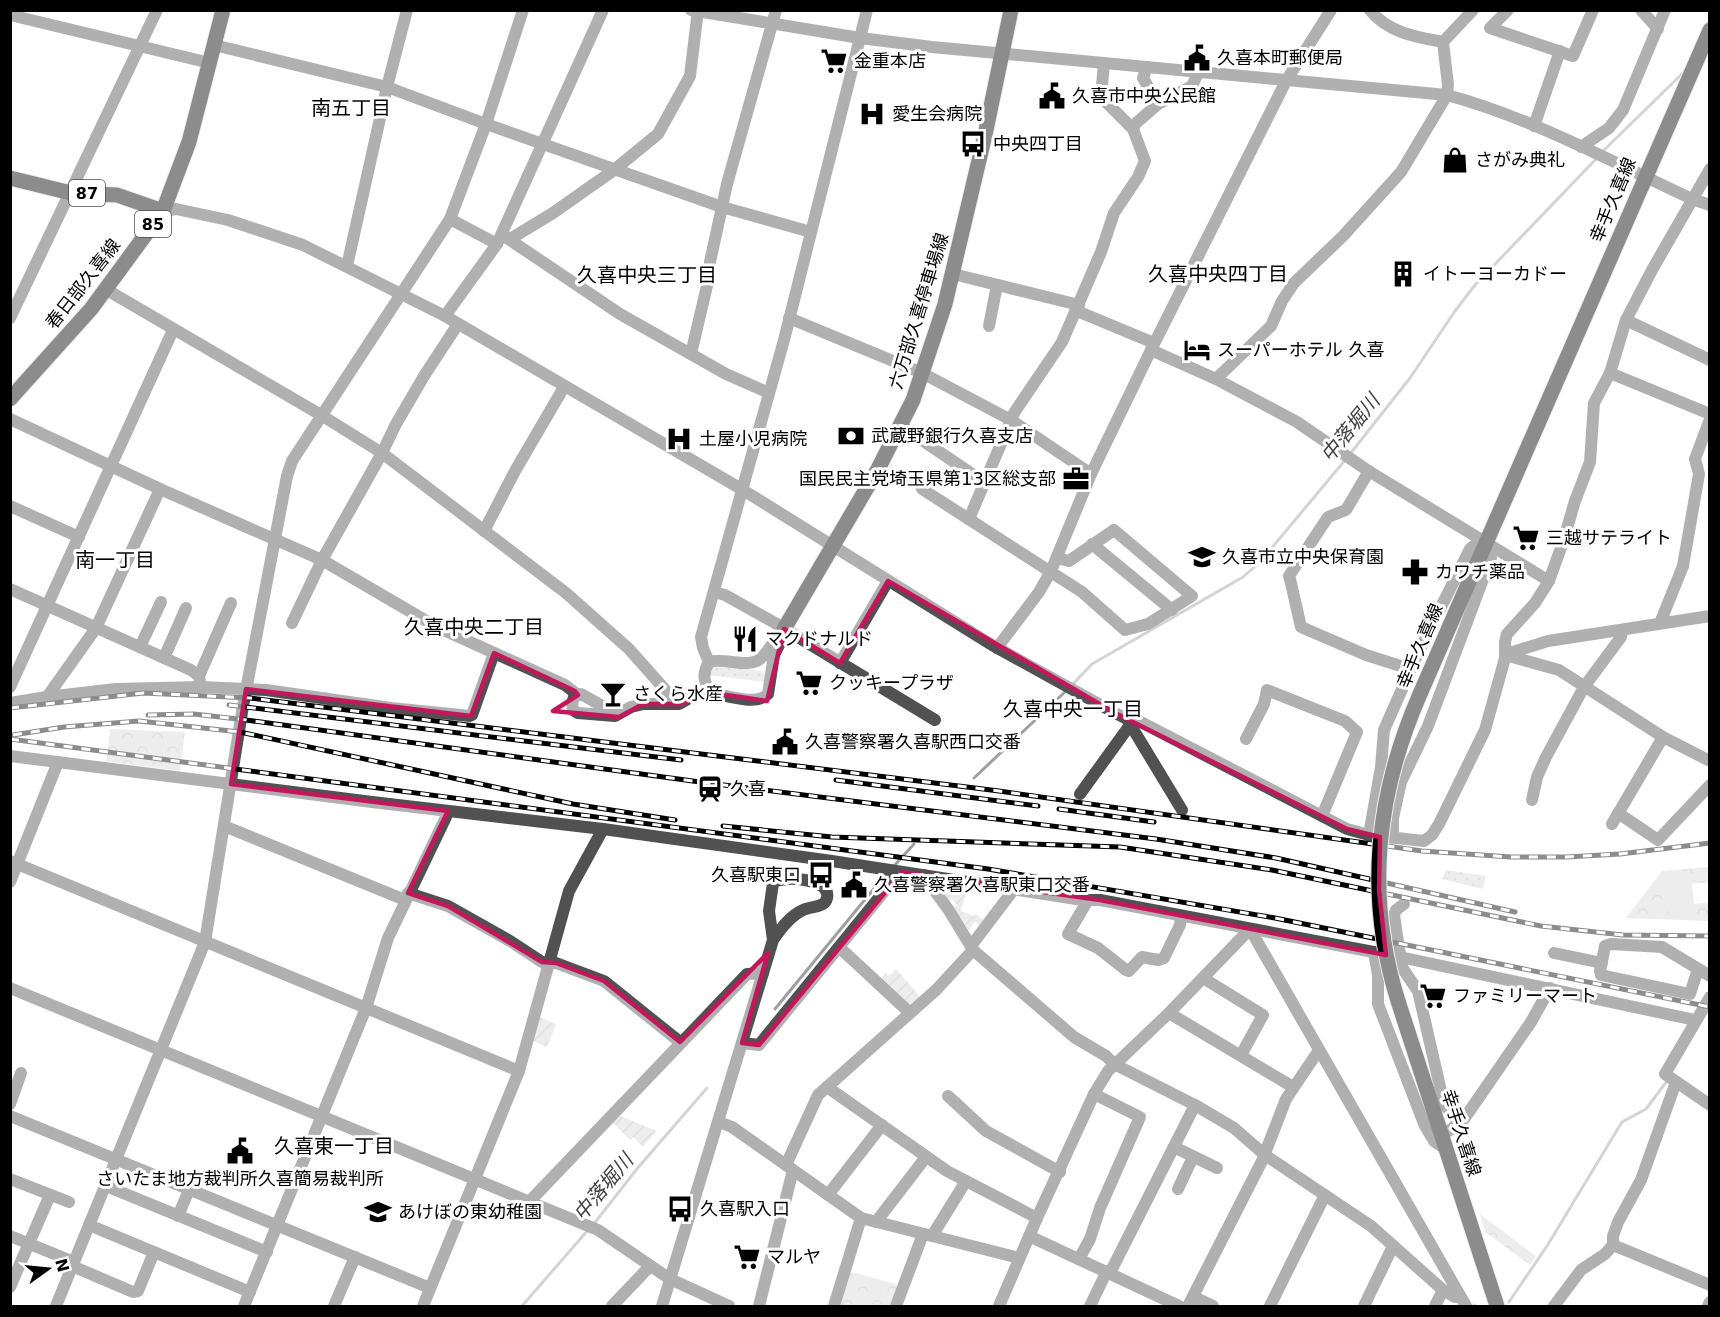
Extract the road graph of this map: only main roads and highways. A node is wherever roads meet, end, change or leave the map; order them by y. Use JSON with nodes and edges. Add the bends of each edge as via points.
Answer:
{"nodes":[{"id":1,"x":223,"y":10,"type":"edge"},
{"id":2,"x":1011,"y":10,"type":"edge"},
{"id":3,"x":1710,"y":30,"type":"edge"},
{"id":4,"x":10,"y":178,"type":"edge"},
{"id":5,"x":163,"y":211,"type":"junction"},
{"id":6,"x":10,"y":399,"type":"edge"},
{"id":7,"x":783,"y":629,"type":"road end"},
{"id":8,"x":1497,"y":1306,"type":"edge"}],
"edges":[{"from":1,"to":5,"type":"main road","name":"春日部久喜線","number":"85","via":[[189,142]]},
{"from":2,"to":7,"type":"main road","name":"六万部久喜停車場線","via":[[953,274],[922,373],[878,469]]},
{"from":3,"to":8,"type":"main road","name":"幸手久喜線","bridge":true,"via":[[1420,694],[1403,735],[1385,800],[1379,890],[1389,967]]},
{"from":4,"to":5,"type":"main road","number":"87","via":[[71,193],[117,195]]},
{"from":5,"to":6,"type":"main road","name":"春日部久喜線","number":"85","via":[[107,290]]}]}
